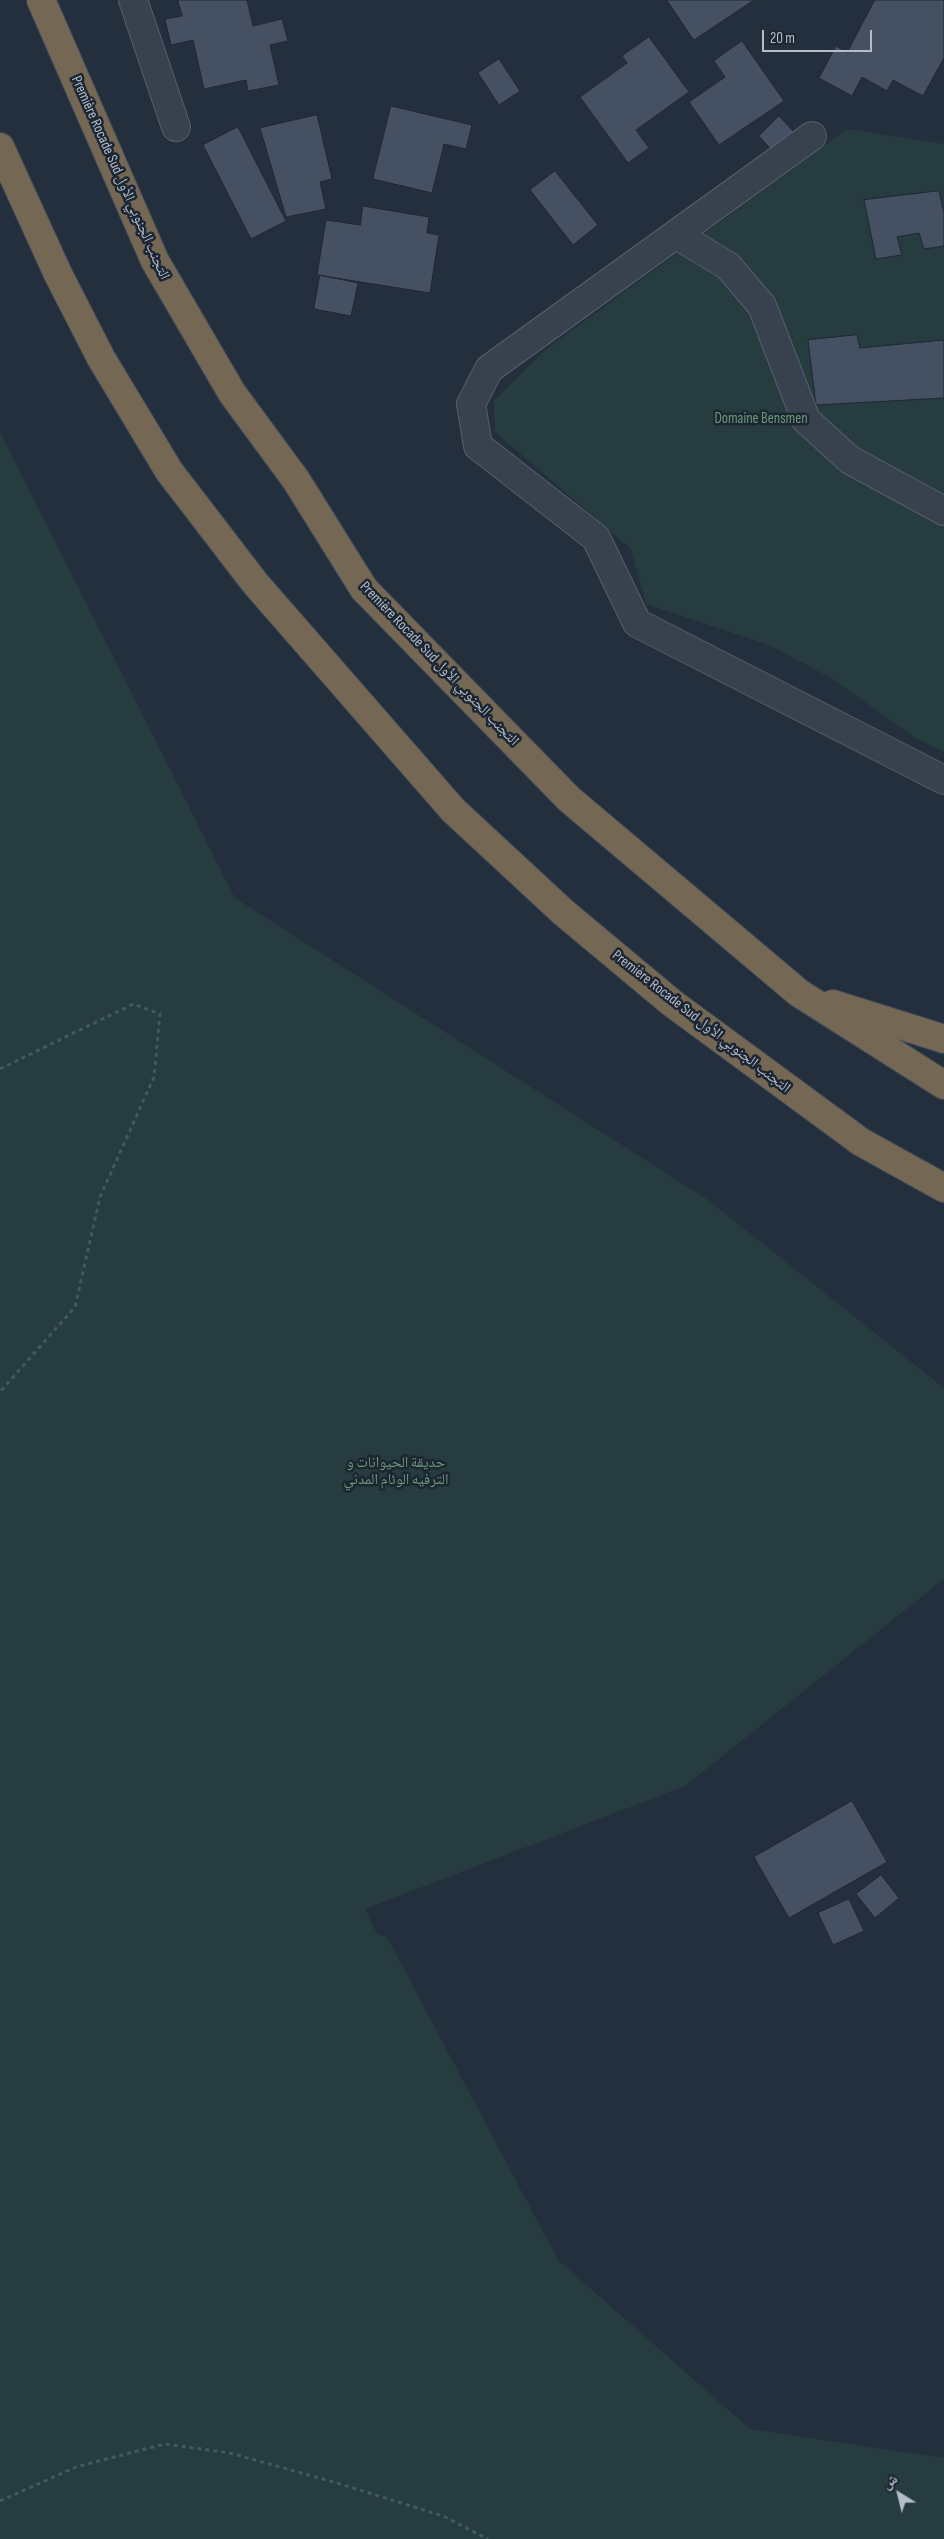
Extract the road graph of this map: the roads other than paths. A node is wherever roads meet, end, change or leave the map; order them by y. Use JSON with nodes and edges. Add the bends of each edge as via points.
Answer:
{"nodes":[{"id":1,"x":41,"y":0,"type":"edge"},
{"id":2,"x":133,"y":0,"type":"edge"},
{"id":3,"x":176,"y":127,"type":"dead end"},
{"id":4,"x":812,"y":136,"type":"dead end"},
{"id":5,"x":0,"y":147,"type":"edge"},
{"id":6,"x":676,"y":235,"type":"junction"},
{"id":7,"x":944,"y":511,"type":"edge"},
{"id":8,"x":944,"y":780,"type":"edge"},
{"id":9,"x":798,"y":993,"type":"junction"},
{"id":10,"x":944,"y":1038,"type":"edge"},
{"id":11,"x":944,"y":1085,"type":"edge"},
{"id":12,"x":944,"y":1188,"type":"edge"}],
"edges":[{"from":1,"to":9,"type":"highway","name":"Première Rocade Sud التجنب الجنوبي الأول","via":[[155,261],[232,393],[296,480],[364,589],[569,799]]},
{"from":2,"to":3,"type":"street"},
{"from":4,"to":6,"type":"street"},
{"from":5,"to":12,"type":"highway","name":"Première Rocade Sud التجنب الجنوبي الأول","via":[[58,274],[101,358],[169,471],[255,583],[453,810],[563,912],[672,1003],[861,1142]]},
{"from":6,"to":7,"type":"street","via":[[728,266],[762,306],[806,420],[850,460]]},
{"from":6,"to":8,"type":"street","via":[[489,369],[471,404],[478,446],[596,538],[637,622]]},
{"from":9,"to":10,"type":"highway"},
{"from":9,"to":11,"type":"highway","name":"Première Rocade Sud التجنب الجنوبي الأول"}]}
